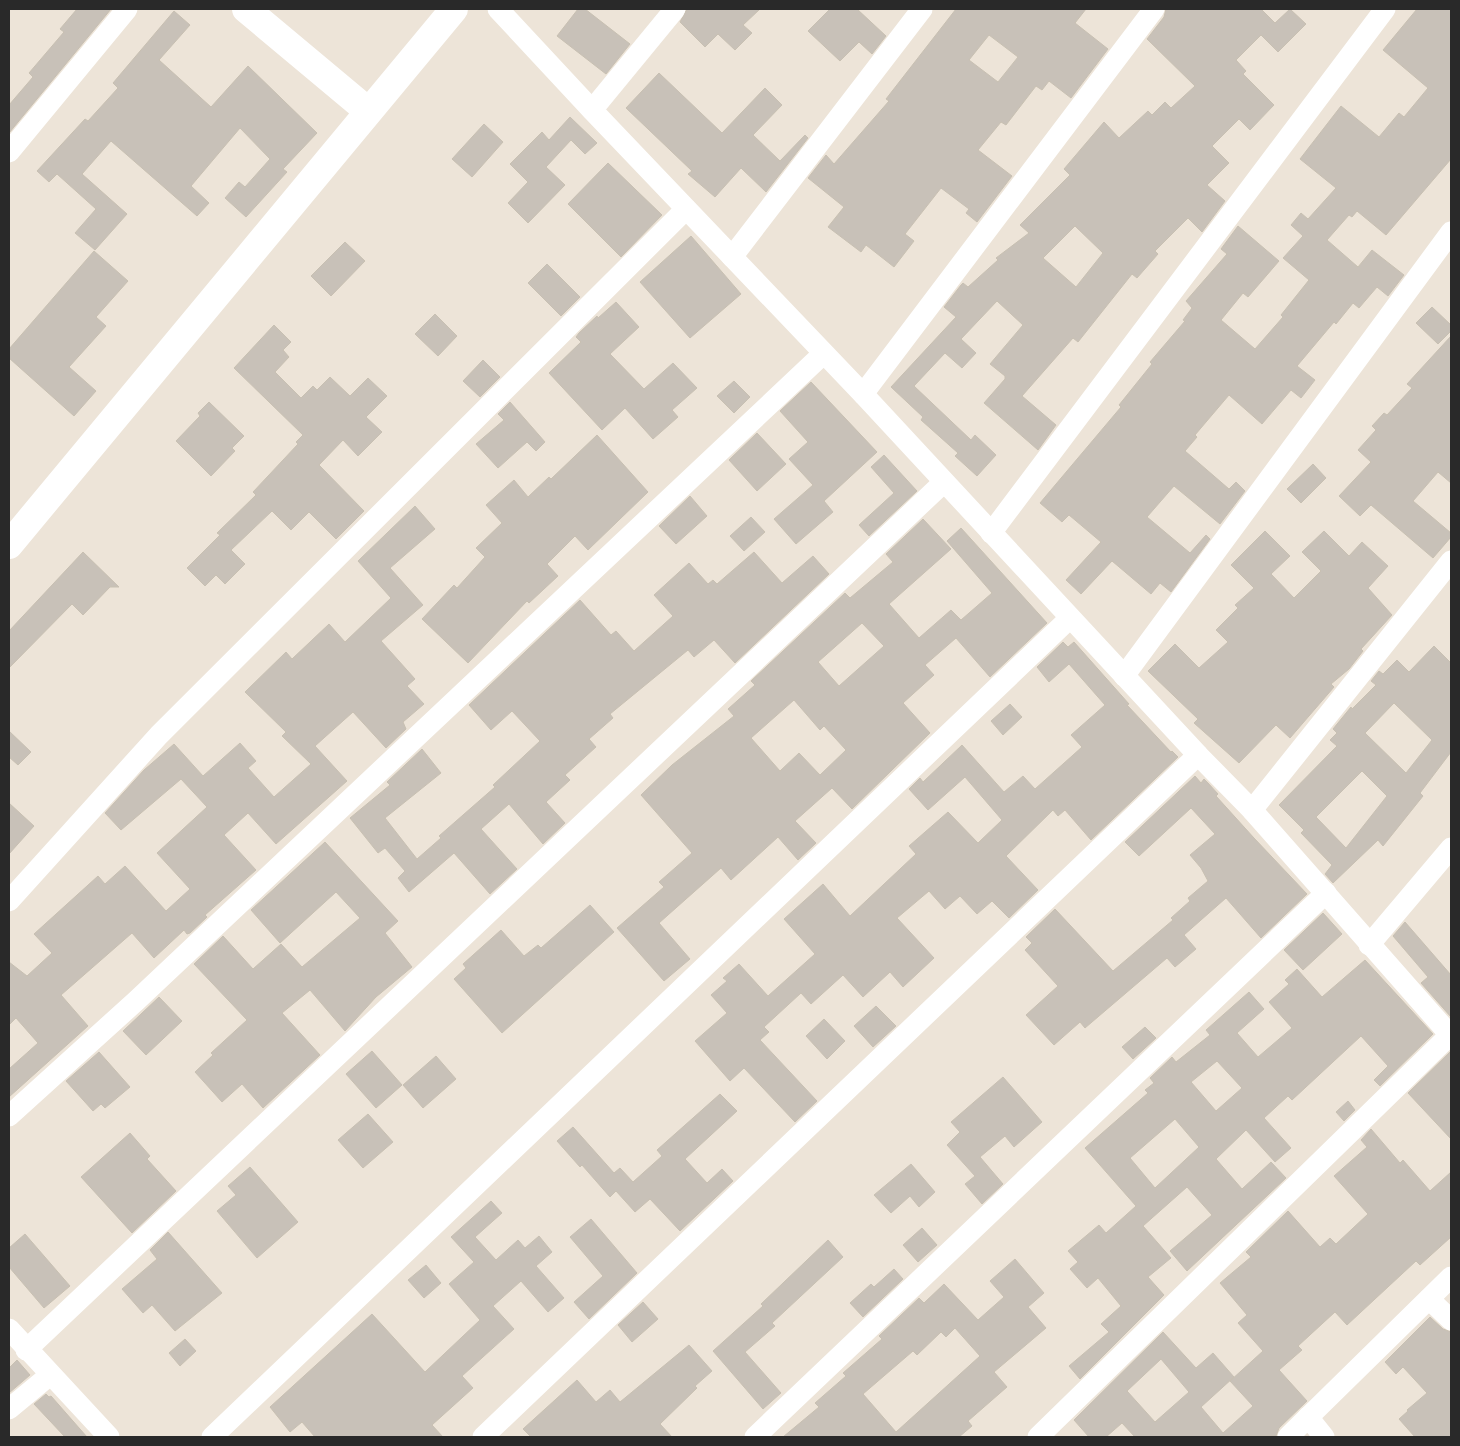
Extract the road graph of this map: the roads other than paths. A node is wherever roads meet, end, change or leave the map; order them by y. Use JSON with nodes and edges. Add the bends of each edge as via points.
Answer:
{"nodes":[{"id":1,"x":127,"y":9,"type":"edge"},
{"id":2,"x":246,"y":9,"type":"edge"},
{"id":3,"x":454,"y":9,"type":"edge"},
{"id":4,"x":498,"y":9,"type":"edge"},
{"id":5,"x":675,"y":9,"type":"edge"},
{"id":6,"x":922,"y":9,"type":"edge"},
{"id":7,"x":1154,"y":9,"type":"edge"},
{"id":8,"x":1385,"y":9,"type":"edge"},
{"id":9,"x":592,"y":110,"type":"junction"},
{"id":10,"x":368,"y":112,"type":"junction"},
{"id":11,"x":9,"y":152,"type":"edge"},
{"id":12,"x":686,"y":209,"type":"junction"},
{"id":13,"x":1451,"y":232,"type":"edge"},
{"id":14,"x":732,"y":257,"type":"junction"},
{"id":15,"x":823,"y":354,"type":"junction"},
{"id":16,"x":863,"y":394,"type":"junction"},
{"id":17,"x":944,"y":482,"type":"junction"},
{"id":18,"x":991,"y":533,"type":"junction"},
{"id":19,"x":9,"y":545,"type":"edge"},
{"id":20,"x":1451,"y":561,"type":"edge"},
{"id":21,"x":1070,"y":618,"type":"junction"},
{"id":22,"x":1124,"y":676,"type":"junction"},
{"id":23,"x":1198,"y":755,"type":"junction"},
{"id":24,"x":1252,"y":810,"type":"junction"},
{"id":25,"x":1451,"y":848,"type":"edge"},
{"id":26,"x":1326,"y":893,"type":"junction"},
{"id":27,"x":9,"y":901,"type":"edge"},
{"id":28,"x":1369,"y":945,"type":"junction"},
{"id":29,"x":1450,"y":1036,"type":"edge"},
{"id":30,"x":9,"y":1116,"type":"edge"},
{"id":31,"x":1451,"y":1277,"type":"edge"},
{"id":32,"x":1429,"y":1299,"type":"junction"},
{"id":33,"x":1451,"y":1320,"type":"edge"},
{"id":34,"x":9,"y":1329,"type":"edge"},
{"id":35,"x":26,"y":1350,"type":"junction"},
{"id":36,"x":50,"y":1375,"type":"junction"},
{"id":37,"x":9,"y":1409,"type":"edge"},
{"id":38,"x":1308,"y":1417,"type":"junction"},
{"id":39,"x":109,"y":1437,"type":"edge"},
{"id":40,"x":212,"y":1437,"type":"edge"},
{"id":41,"x":483,"y":1437,"type":"edge"},
{"id":42,"x":755,"y":1437,"type":"edge"},
{"id":43,"x":1038,"y":1437,"type":"edge"},
{"id":44,"x":1288,"y":1437,"type":"edge"},
{"id":45,"x":1324,"y":1437,"type":"edge"}],
"edges":[{"from":1,"to":11,"type":"street"},
{"from":2,"to":10,"type":"street"},
{"from":3,"to":10,"type":"street"},
{"from":4,"to":9,"type":"street"},
{"from":5,"to":9,"type":"street"},
{"from":6,"to":14,"type":"street"},
{"from":7,"to":16,"type":"street"},
{"from":8,"to":18,"type":"street"},
{"from":9,"to":12,"type":"street"},
{"from":10,"to":19,"type":"street"},
{"from":12,"to":14,"type":"street"},
{"from":12,"to":27,"type":"street","via":[[159,735]]},
{"from":13,"to":22,"type":"street"},
{"from":14,"to":15,"type":"street"},
{"from":15,"to":16,"type":"street"},
{"from":15,"to":30,"type":"street"},
{"from":16,"to":17,"type":"street"},
{"from":17,"to":18,"type":"street"},
{"from":17,"to":35,"type":"street"},
{"from":18,"to":21,"type":"street"},
{"from":20,"to":24,"type":"street"},
{"from":21,"to":22,"type":"street"},
{"from":21,"to":40,"type":"street"},
{"from":22,"to":23,"type":"street"},
{"from":23,"to":24,"type":"street"},
{"from":23,"to":41,"type":"street"},
{"from":24,"to":26,"type":"street"},
{"from":25,"to":28,"type":"street"},
{"from":26,"to":28,"type":"street"},
{"from":26,"to":42,"type":"street"},
{"from":28,"to":29,"type":"street"},
{"from":29,"to":43,"type":"street"},
{"from":31,"to":32,"type":"street"},
{"from":32,"to":33,"type":"street"},
{"from":32,"to":38,"type":"street"},
{"from":34,"to":35,"type":"street"},
{"from":35,"to":36,"type":"street"},
{"from":36,"to":37,"type":"street"},
{"from":36,"to":39,"type":"street"},
{"from":38,"to":44,"type":"street"},
{"from":38,"to":45,"type":"street"}]}
